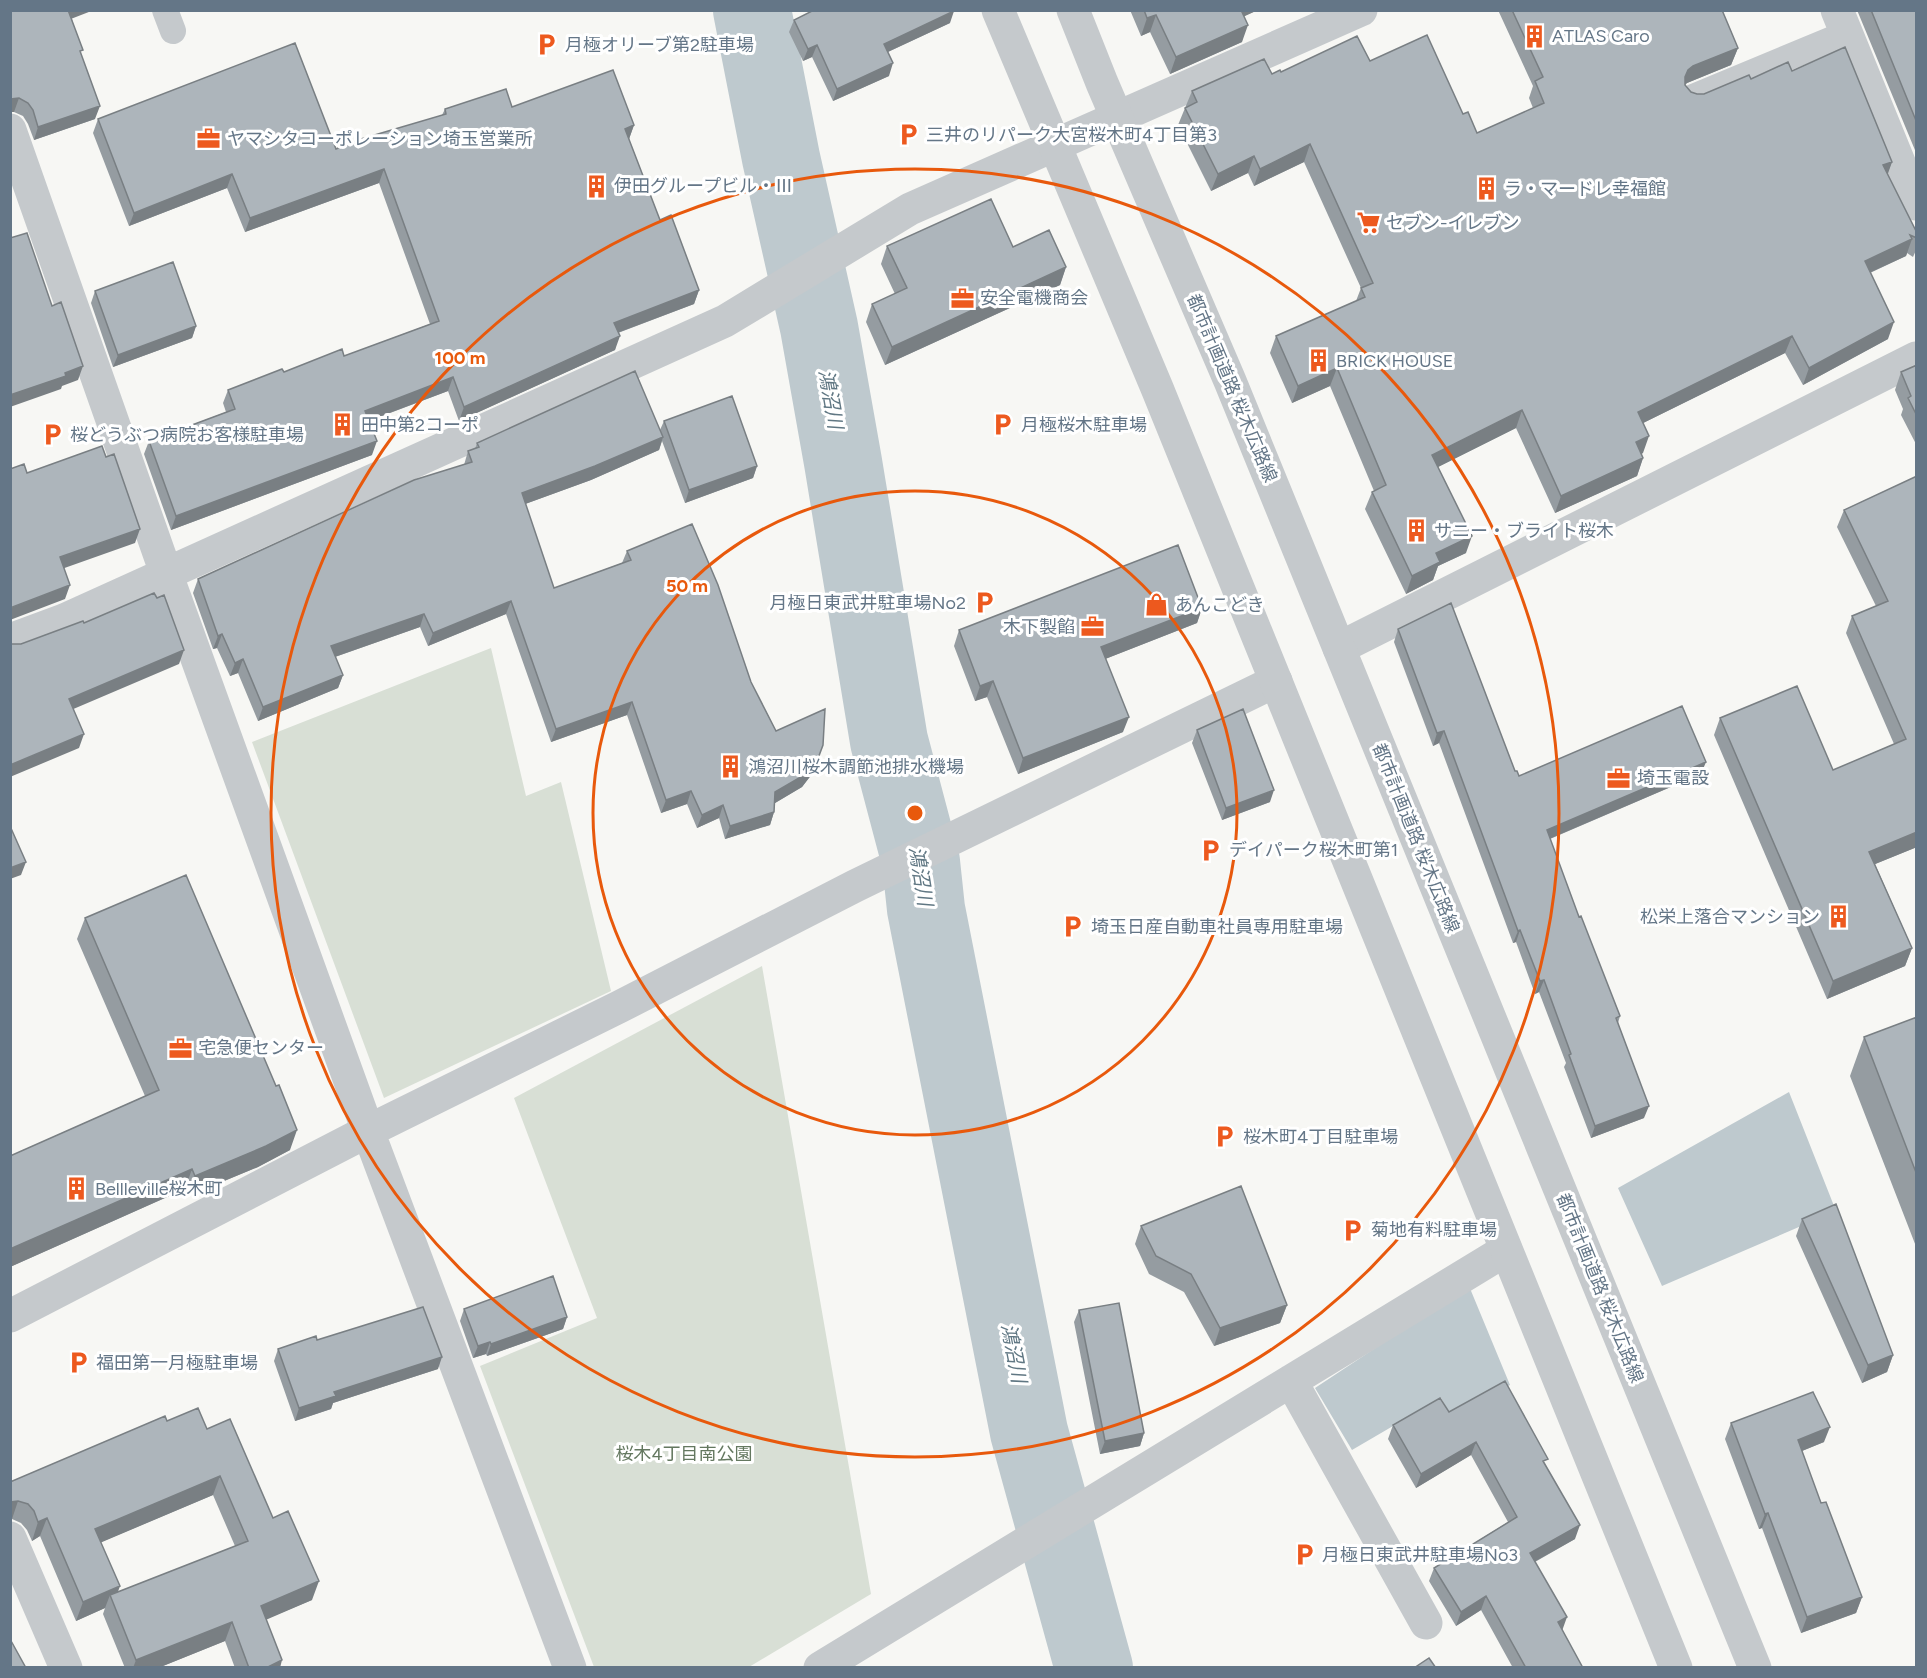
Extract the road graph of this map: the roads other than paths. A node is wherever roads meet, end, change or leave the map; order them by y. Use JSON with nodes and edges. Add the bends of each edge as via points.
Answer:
{"nodes":[{"id":1,"x":998,"y":10,"type":"edge"},
{"id":2,"x":1073,"y":10,"type":"edge"},
{"id":3,"x":1361,"y":10,"type":"edge"},
{"id":4,"x":1842,"y":22,"type":"edge"},
{"id":5,"x":1693,"y":97,"type":"edge"},
{"id":6,"x":1117,"y":118,"type":"junction"},
{"id":7,"x":10,"y":130,"type":"edge"},
{"id":8,"x":1054,"y":146,"type":"junction"},
{"id":9,"x":1917,"y":204,"type":"edge"},
{"id":10,"x":1917,"y":358,"type":"edge"},
{"id":11,"x":166,"y":573,"type":"junction"},
{"id":12,"x":10,"y":640,"type":"edge"},
{"id":13,"x":1339,"y":648,"type":"junction"},
{"id":14,"x":1276,"y":681,"type":"junction"},
{"id":15,"x":368,"y":1131,"type":"junction"},
{"id":16,"x":1506,"y":1250,"type":"junction"},
{"id":17,"x":10,"y":1316,"type":"edge"},
{"id":18,"x":1291,"y":1381,"type":"junction"},
{"id":19,"x":10,"y":1538,"type":"edge"},
{"id":20,"x":1426,"y":1623,"type":"dead end"},
{"id":21,"x":66,"y":1668,"type":"edge"},
{"id":22,"x":570,"y":1668,"type":"edge"},
{"id":23,"x":820,"y":1668,"type":"edge"},
{"id":24,"x":1676,"y":1668,"type":"edge"},
{"id":25,"x":1755,"y":1668,"type":"edge"}],
"edges":[{"from":1,"to":8,"type":"street"},
{"from":2,"to":6,"type":"street","name":"都市計画道路 桜木広路線"},
{"from":3,"to":6,"type":"street"},
{"from":4,"to":5,"type":"lane"},
{"from":4,"to":9,"type":"street"},
{"from":6,"to":8,"type":"street"},
{"from":6,"to":13,"type":"street","name":"都市計画道路 桜木広路線"},
{"from":7,"to":11,"type":"street"},
{"from":8,"to":11,"type":"street","via":[[910,209],[725,321]]},
{"from":8,"to":14,"type":"street"},
{"from":10,"to":13,"type":"street"},
{"from":11,"to":12,"type":"street"},
{"from":11,"to":15,"type":"street"},
{"from":13,"to":25,"type":"street","name":"都市計画道路 桜木広路線"},
{"from":14,"to":15,"type":"street","via":[[855,886]]},
{"from":14,"to":16,"type":"street"},
{"from":15,"to":17,"type":"street"},
{"from":15,"to":22,"type":"street"},
{"from":16,"to":18,"type":"street"},
{"from":16,"to":24,"type":"street"},
{"from":18,"to":20,"type":"street"},
{"from":18,"to":23,"type":"street"},
{"from":19,"to":21,"type":"street"}]}
